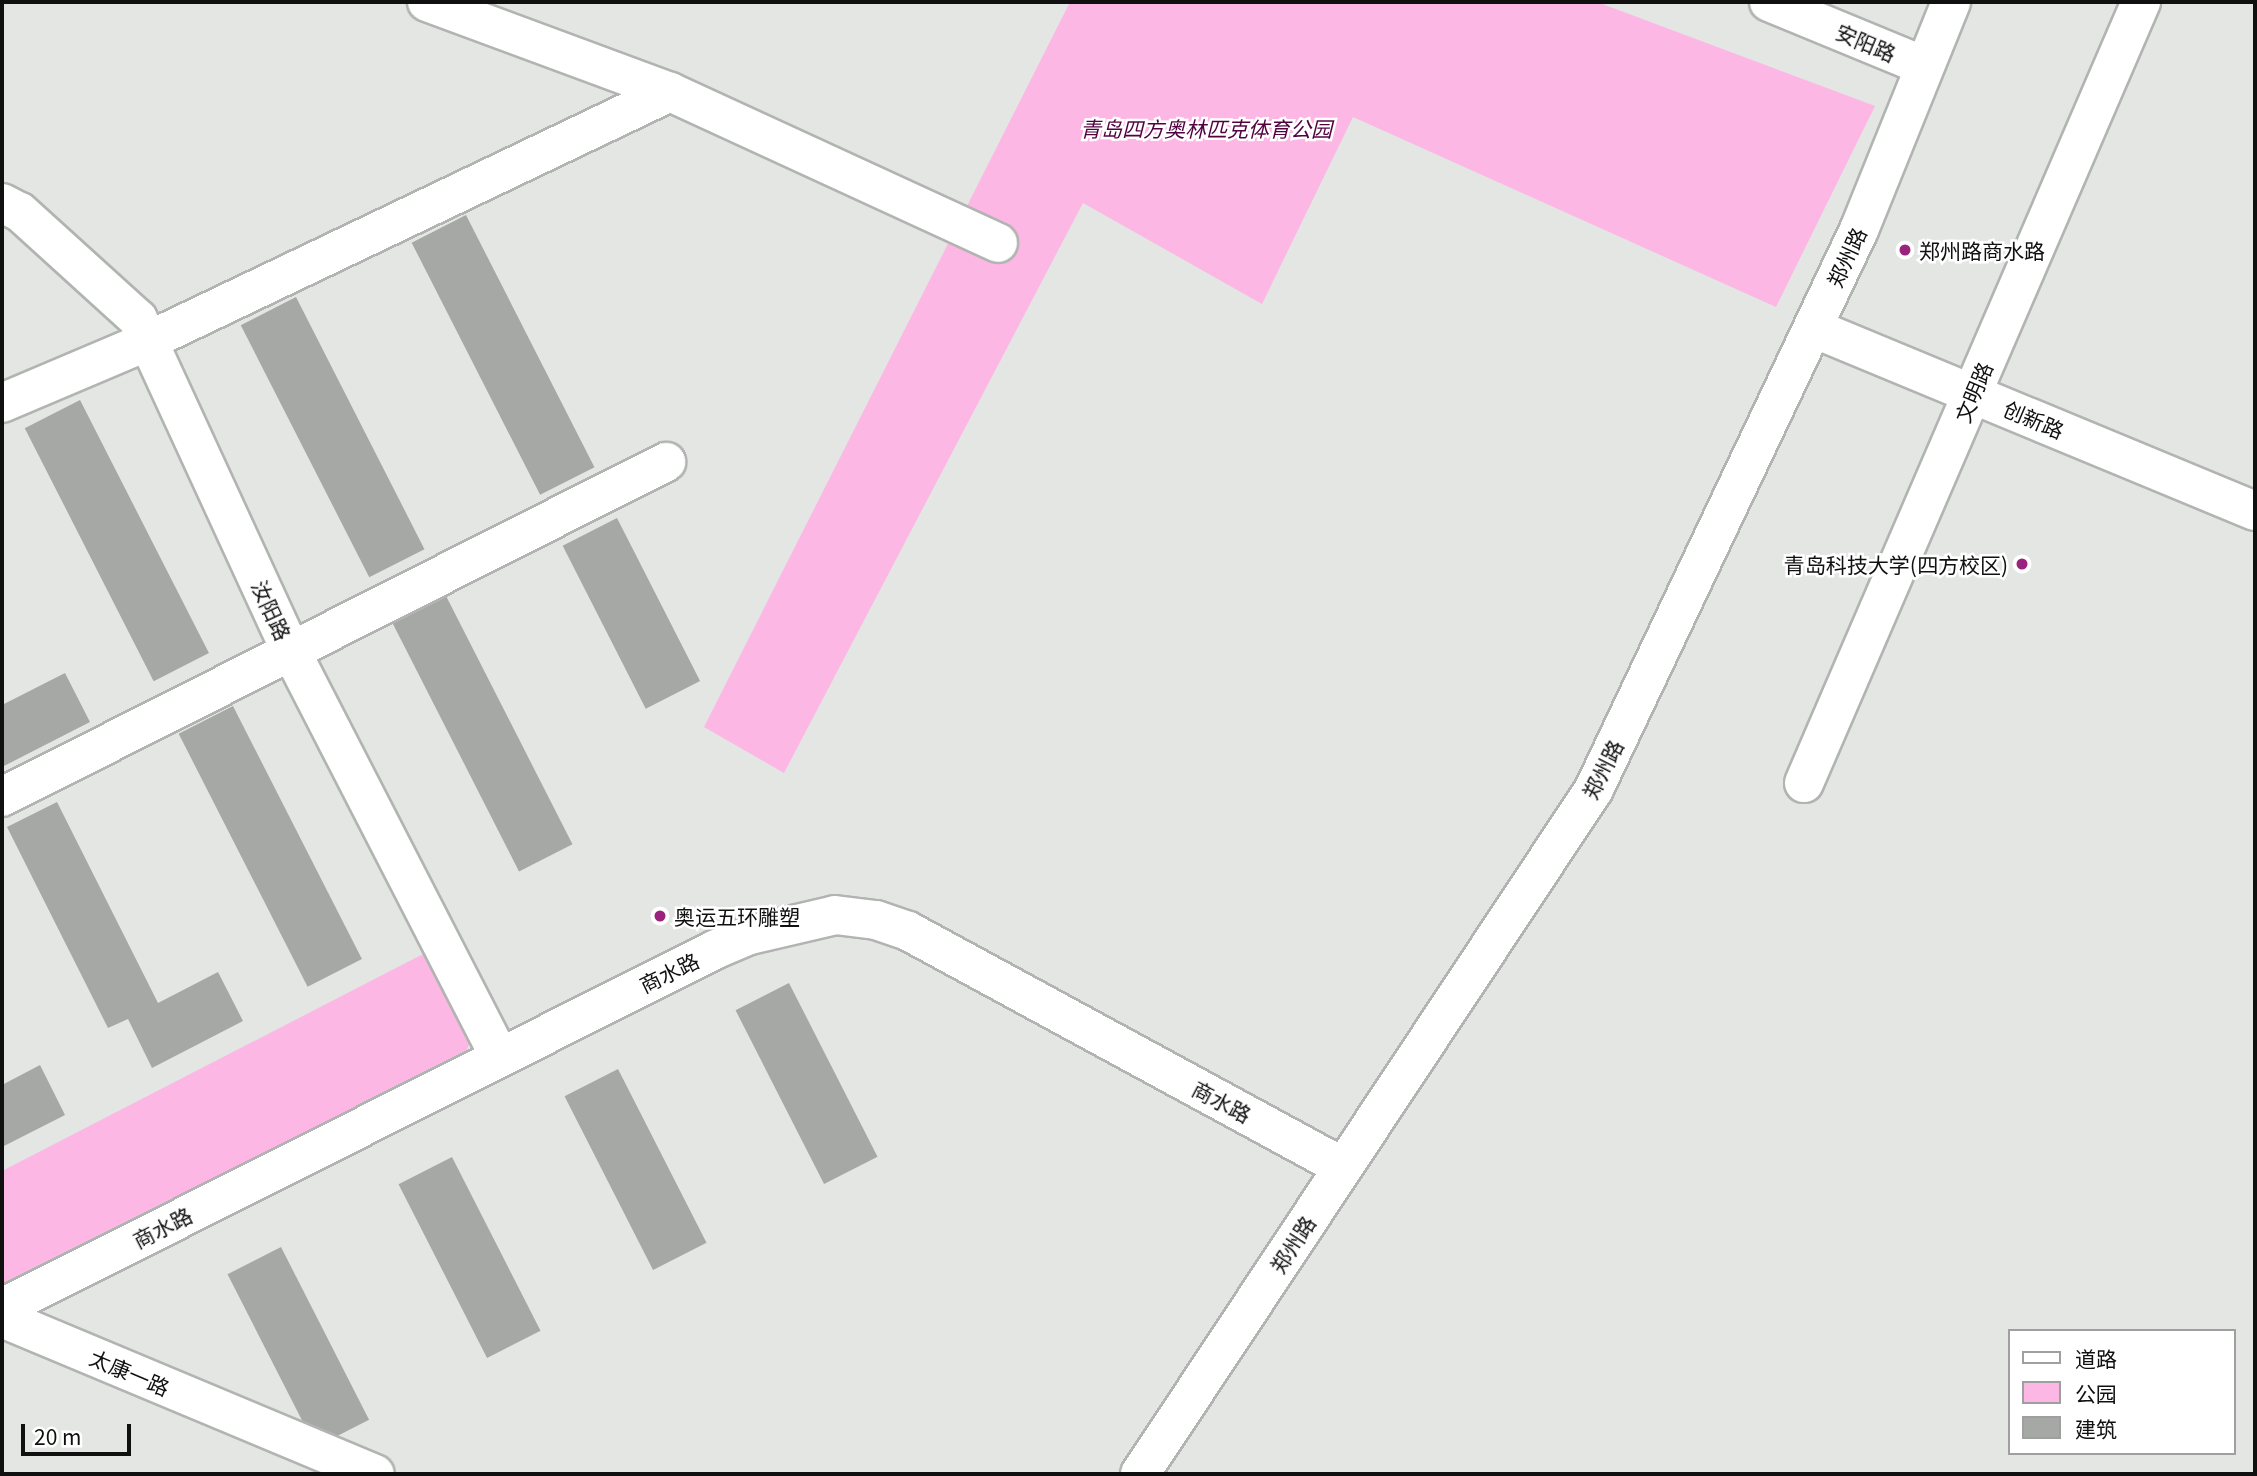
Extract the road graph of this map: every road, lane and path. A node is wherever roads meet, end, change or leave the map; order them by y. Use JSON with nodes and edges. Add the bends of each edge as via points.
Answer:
{"nodes":[{"id":1,"x":427,"y":2,"type":"edge"},
{"id":2,"x":1769,"y":2,"type":"edge"},
{"id":3,"x":1951,"y":2,"type":"edge"},
{"id":4,"x":2141,"y":2,"type":"edge"},
{"id":5,"x":1924,"y":66,"type":"junction"},
{"id":6,"x":670,"y":92,"type":"junction"},
{"id":7,"x":2,"y":203,"type":"edge"},
{"id":8,"x":998,"y":243,"type":"dead end"},
{"id":9,"x":1813,"y":327,"type":"junction"},
{"id":10,"x":148,"y":341,"type":"junction"},
{"id":11,"x":1972,"y":394,"type":"junction"},
{"id":12,"x":2,"y":403,"type":"edge"},
{"id":13,"x":666,"y":462,"type":"dead end"},
{"id":14,"x":2255,"y":511,"type":"edge"},
{"id":15,"x":291,"y":651,"type":"junction"},
{"id":16,"x":1804,"y":783,"type":"dead end"},
{"id":17,"x":2,"y":797,"type":"edge"},
{"id":18,"x":499,"y":1056,"type":"junction"},
{"id":19,"x":1343,"y":1167,"type":"junction"},
{"id":20,"x":2,"y":1308,"type":"edge"},
{"id":21,"x":2,"y":1318,"type":"edge"},
{"id":22,"x":375,"y":1474,"type":"edge"},
{"id":23,"x":1140,"y":1474,"type":"edge"}],
"edges":[{"from":1,"to":6,"type":"street"},
{"from":2,"to":5,"type":"street","name":"安阳路"},
{"from":3,"to":5,"type":"street","name":"郑州路"},
{"from":4,"to":11,"type":"street","name":"文明路"},
{"from":5,"to":9,"type":"street","name":"郑州路","via":[[1859,230]]},
{"from":6,"to":8,"type":"street"},
{"from":6,"to":10,"type":"street"},
{"from":7,"to":10,"type":"street","name":"汝阳路","via":[[20,212],[138,319]]},
{"from":9,"to":11,"type":"street","name":"创新路"},
{"from":9,"to":19,"type":"street","name":"郑州路","via":[[1594,789]]},
{"from":10,"to":12,"type":"street"},
{"from":10,"to":15,"type":"street","name":"汝阳路"},
{"from":11,"to":14,"type":"street","name":"创新路"},
{"from":11,"to":16,"type":"street","name":"文明路"},
{"from":13,"to":15,"type":"street"},
{"from":15,"to":17,"type":"street"},
{"from":15,"to":18,"type":"street","name":"汝阳路"},
{"from":18,"to":19,"type":"street","name":"商水路","via":[[750,935],[835,915],[858,917],[908,932]]},
{"from":18,"to":20,"type":"street","name":"商水路"},
{"from":19,"to":23,"type":"street","name":"郑州路"},
{"from":21,"to":22,"type":"street","name":"太康一路"}]}
